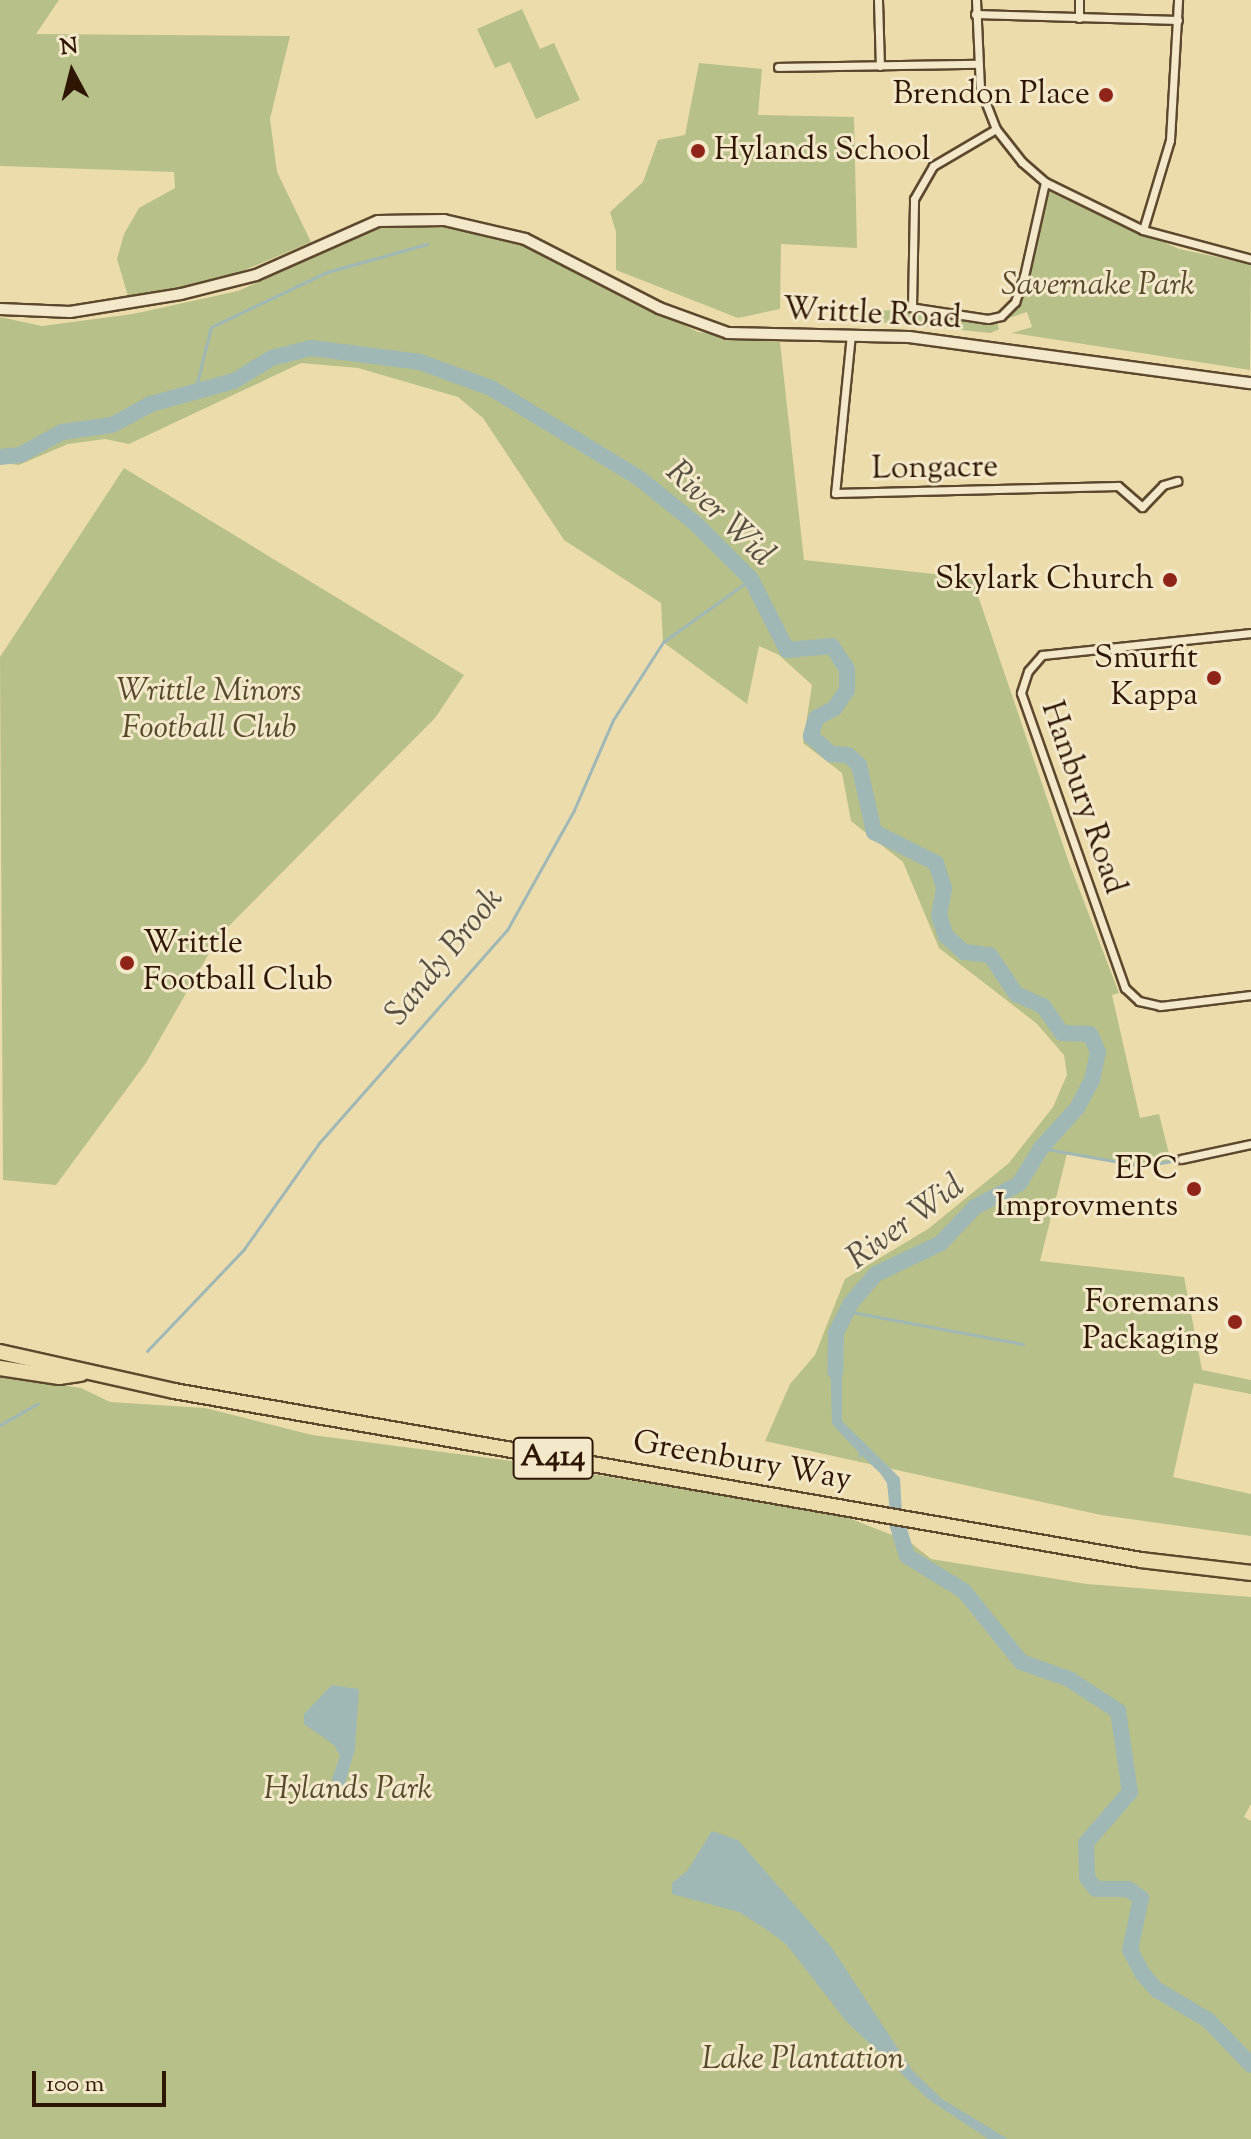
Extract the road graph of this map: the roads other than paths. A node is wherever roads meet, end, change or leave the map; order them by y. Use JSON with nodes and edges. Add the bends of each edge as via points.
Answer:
{"nodes":[{"id":1,"x":878,"y":0,"type":"edge"},
{"id":2,"x":976,"y":0,"type":"edge"},
{"id":3,"x":1079,"y":0,"type":"edge"},
{"id":4,"x":1178,"y":0,"type":"edge"},
{"id":5,"x":975,"y":14,"type":"junction"},
{"id":6,"x":1079,"y":18,"type":"junction"},
{"id":7,"x":1178,"y":20,"type":"junction"},
{"id":8,"x":976,"y":64,"type":"junction"},
{"id":9,"x":880,"y":66,"type":"junction"},
{"id":10,"x":778,"y":67,"type":"dead end"},
{"id":11,"x":996,"y":129,"type":"junction"},
{"id":12,"x":1045,"y":182,"type":"junction"},
{"id":13,"x":1143,"y":230,"type":"junction"},
{"id":14,"x":1251,"y":259,"type":"edge"},
{"id":15,"x":896,"y":305,"type":"dead end"},
{"id":16,"x":912,"y":307,"type":"junction"},
{"id":17,"x":0,"y":309,"type":"edge"},
{"id":18,"x":851,"y":334,"type":"junction"},
{"id":19,"x":1251,"y":383,"type":"edge"},
{"id":20,"x":1177,"y":481,"type":"dead end"},
{"id":21,"x":1251,"y":633,"type":"edge"},
{"id":22,"x":1251,"y":995,"type":"edge"},
{"id":23,"x":1251,"y":1144,"type":"edge"},
{"id":24,"x":1204,"y":1154,"type":"junction"},
{"id":25,"x":1181,"y":1159,"type":"dead end"},
{"id":26,"x":1207,"y":1165,"type":"dead end"},
{"id":27,"x":0,"y":1352,"type":"edge"},
{"id":28,"x":0,"y":1368,"type":"edge"},
{"id":29,"x":82,"y":1374,"type":"junction"},
{"id":30,"x":1251,"y":1573,"type":"edge"}],
"edges":[{"from":1,"to":9,"type":"street"},
{"from":2,"to":5,"type":"street"},
{"from":3,"to":6,"type":"street"},
{"from":4,"to":7,"type":"street"},
{"from":5,"to":6,"type":"street"},
{"from":5,"to":8,"type":"street"},
{"from":6,"to":7,"type":"street"},
{"from":7,"to":13,"type":"street","via":[[1170,140]]},
{"from":8,"to":9,"type":"street"},
{"from":8,"to":11,"type":"street"},
{"from":9,"to":10,"type":"street"},
{"from":11,"to":12,"type":"street"},
{"from":11,"to":16,"type":"street","via":[[933,166],[914,199]]},
{"from":12,"to":13,"type":"street"},
{"from":12,"to":16,"type":"street","via":[[1024,276],[1015,302],[1001,316],[988,319]]},
{"from":13,"to":14,"type":"street"},
{"from":15,"to":16,"type":"street"},
{"from":17,"to":18,"type":"street","name":"Writtle Road","via":[[70,312],[224,286],[366,225],[419,219],[468,223],[525,239],[659,308],[728,333]]},
{"from":18,"to":19,"type":"street","name":"Writtle Road","via":[[909,337]]},
{"from":18,"to":20,"type":"street","name":"Longacre","via":[[835,493],[1118,486],[1142,507],[1163,485]]},
{"from":21,"to":22,"type":"street","name":"Hanbury Road","via":[[1042,655],[1028,671],[1021,693],[1125,988],[1139,1001],[1168,1006]]},
{"from":23,"to":24,"type":"street"},
{"from":24,"to":25,"type":"street"},
{"from":24,"to":26,"type":"street"},
{"from":27,"to":29,"type":"highway","name":"Greenbury Way","number":"A414"},
{"from":28,"to":29,"type":"highway","name":"Greenbury Way","number":"A414","via":[[59,1377]]},
{"from":29,"to":30,"type":"highway","name":"Greenbury Way","number":"A414","via":[[1168,1564]]}]}
